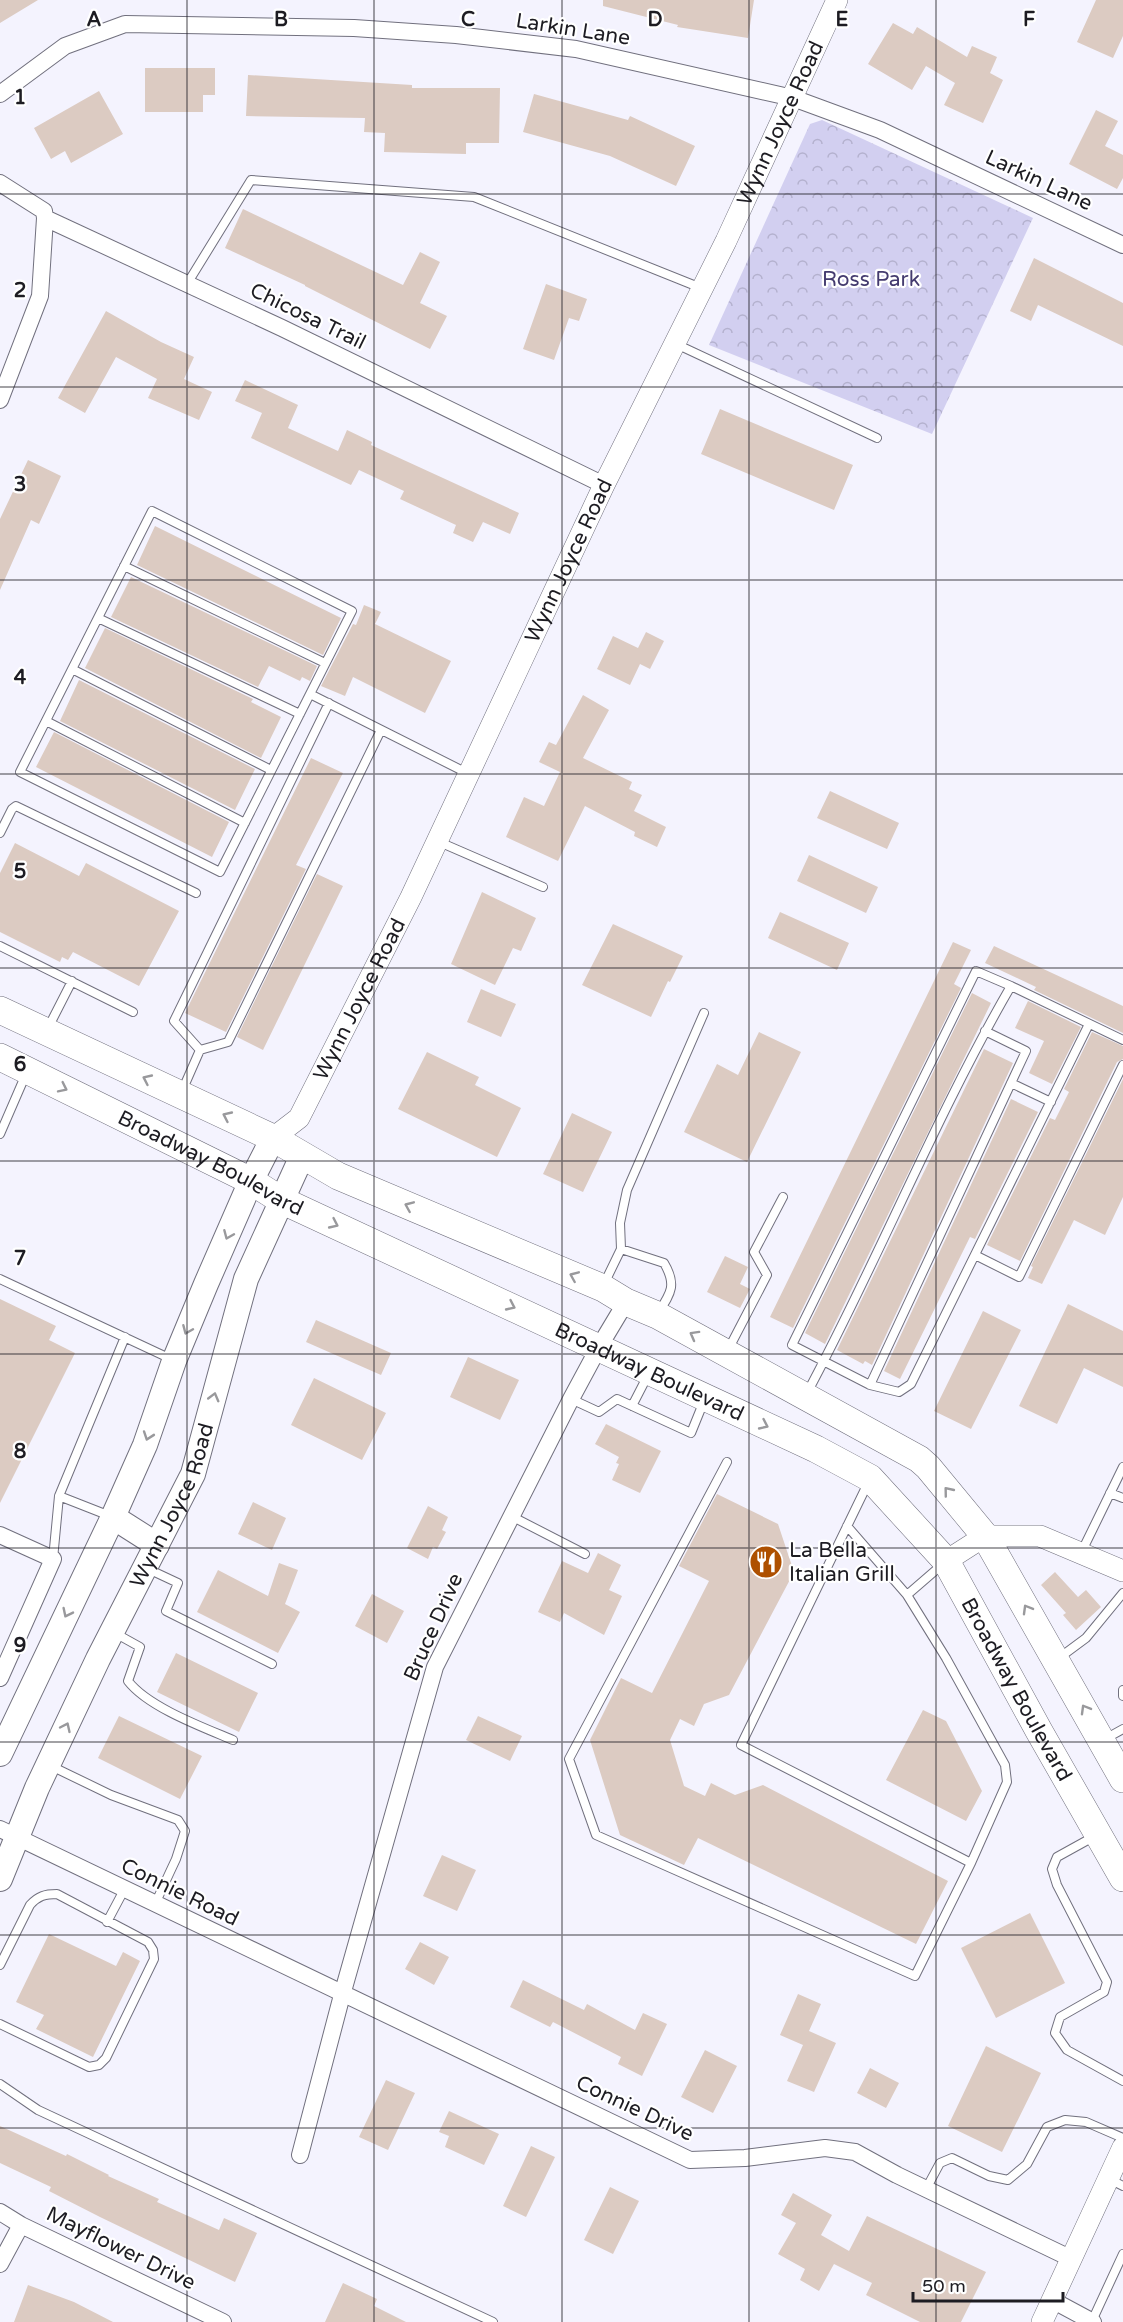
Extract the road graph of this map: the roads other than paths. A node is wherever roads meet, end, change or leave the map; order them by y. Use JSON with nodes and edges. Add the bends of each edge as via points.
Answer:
{"nodes":[{"id":1,"x":837,"y":0,"type":"edge"},
{"id":2,"x":0,"y":94,"type":"edge"},
{"id":3,"x":793,"y":98,"type":"junction"},
{"id":4,"x":0,"y":183,"type":"edge"},
{"id":5,"x":45,"y":218,"type":"junction"},
{"id":6,"x":1123,"y":245,"type":"edge"},
{"id":7,"x":187,"y":284,"type":"junction"},
{"id":8,"x":702,"y":288,"type":"junction"},
{"id":9,"x":675,"y":343,"type":"junction"},
{"id":10,"x":0,"y":400,"type":"edge"},
{"id":11,"x":877,"y":438,"type":"dead end"},
{"id":12,"x":604,"y":485,"type":"junction"},
{"id":13,"x":124,"y":566,"type":"junction"},
{"id":14,"x":98,"y":618,"type":"junction"},
{"id":15,"x":325,"y":663,"type":"junction"},
{"id":16,"x":72,"y":669,"type":"junction"},
{"id":17,"x":310,"y":694,"type":"junction"},
{"id":18,"x":328,"y":704,"type":"junction"},
{"id":19,"x":300,"y":714,"type":"junction"},
{"id":20,"x":46,"y":721,"type":"junction"},
{"id":21,"x":381,"y":730,"type":"junction"},
{"id":22,"x":271,"y":770,"type":"junction"},
{"id":23,"x":468,"y":773,"type":"junction"},
{"id":24,"x":245,"y":823,"type":"junction"},
{"id":25,"x":0,"y":833,"type":"edge"},
{"id":26,"x":437,"y":840,"type":"junction"},
{"id":27,"x":543,"y":887,"type":"dead end"},
{"id":28,"x":196,"y":893,"type":"dead end"},
{"id":29,"x":0,"y":946,"type":"edge"},
{"id":30,"x":72,"y":981,"type":"junction"},
{"id":31,"x":1011,"y":986,"type":"junction"},
{"id":32,"x":0,"y":1010,"type":"edge"},
{"id":33,"x":133,"y":1012,"type":"dead end"},
{"id":34,"x":704,"y":1013,"type":"dead end"},
{"id":35,"x":1089,"y":1024,"type":"junction"},
{"id":36,"x":46,"y":1031,"type":"junction"},
{"id":37,"x":985,"y":1031,"type":"junction"},
{"id":38,"x":1123,"y":1040,"type":"edge"},
{"id":39,"x":200,"y":1050,"type":"junction"},
{"id":40,"x":0,"y":1057,"type":"edge"},
{"id":41,"x":1123,"y":1065,"type":"edge"},
{"id":42,"x":27,"y":1071,"type":"junction"},
{"id":43,"x":1011,"y":1083,"type":"junction"},
{"id":44,"x":180,"y":1095,"type":"junction"},
{"id":45,"x":1051,"y":1102,"type":"junction"},
{"id":46,"x":299,"y":1118,"type":"junction"},
{"id":47,"x":0,"y":1134,"type":"edge"},
{"id":48,"x":273,"y":1138,"type":"junction"},
{"id":49,"x":302,"y":1156,"type":"junction"},
{"id":50,"x":250,"y":1181,"type":"junction"},
{"id":51,"x":783,"y":1197,"type":"dead end"},
{"id":52,"x":281,"y":1200,"type":"junction"},
{"id":53,"x":621,"y":1249,"type":"junction"},
{"id":54,"x":975,"y":1255,"type":"junction"},
{"id":55,"x":0,"y":1279,"type":"edge"},
{"id":56,"x":603,"y":1288,"type":"junction"},
{"id":57,"x":626,"y":1302,"type":"junction"},
{"id":58,"x":657,"y":1315,"type":"junction"},
{"id":59,"x":125,"y":1337,"type":"junction"},
{"id":60,"x":599,"y":1347,"type":"junction"},
{"id":61,"x":727,"y":1353,"type":"junction"},
{"id":62,"x":174,"y":1360,"type":"junction"},
{"id":63,"x":823,"y":1360,"type":"junction"},
{"id":64,"x":649,"y":1371,"type":"junction"},
{"id":65,"x":870,"y":1385,"type":"junction"},
{"id":66,"x":805,"y":1396,"type":"junction"},
{"id":67,"x":705,"y":1397,"type":"junction"},
{"id":68,"x":571,"y":1399,"type":"junction"},
{"id":69,"x":632,"y":1406,"type":"junction"},
{"id":70,"x":727,"y":1462,"type":"dead end"},
{"id":71,"x":1123,"y":1467,"type":"edge"},
{"id":72,"x":870,"y":1478,"type":"junction"},
{"id":73,"x":1110,"y":1493,"type":"junction"},
{"id":74,"x":59,"y":1496,"type":"junction"},
{"id":75,"x":1123,"y":1498,"type":"edge"},
{"id":76,"x":510,"y":1516,"type":"junction"},
{"id":77,"x":113,"y":1517,"type":"junction"},
{"id":78,"x":847,"y":1526,"type":"junction"},
{"id":79,"x":0,"y":1535,"type":"edge"},
{"id":80,"x":985,"y":1536,"type":"junction"},
{"id":81,"x":157,"y":1545,"type":"junction"},
{"id":82,"x":1081,"y":1553,"type":"junction"},
{"id":83,"x":585,"y":1554,"type":"dead end"},
{"id":84,"x":53,"y":1559,"type":"junction"},
{"id":85,"x":946,"y":1561,"type":"junction"},
{"id":86,"x":146,"y":1567,"type":"junction"},
{"id":87,"x":1123,"y":1571,"type":"edge"},
{"id":88,"x":1123,"y":1593,"type":"edge"},
{"id":89,"x":906,"y":1595,"type":"junction"},
{"id":90,"x":112,"y":1632,"type":"junction"},
{"id":91,"x":1056,"y":1660,"type":"junction"},
{"id":92,"x":272,"y":1664,"type":"dead end"},
{"id":93,"x":0,"y":1678,"type":"edge"},
{"id":94,"x":1123,"y":1690,"type":"edge"},
{"id":95,"x":1123,"y":1696,"type":"edge"},
{"id":96,"x":1113,"y":1735,"type":"edge"},
{"id":97,"x":233,"y":1740,"type":"dead end"},
{"id":98,"x":0,"y":1754,"type":"edge"},
{"id":99,"x":48,"y":1764,"type":"junction"},
{"id":100,"x":1123,"y":1779,"type":"edge"},
{"id":101,"x":8,"y":1834,"type":"edge"},
{"id":102,"x":1098,"y":1835,"type":"junction"},
{"id":103,"x":970,"y":1863,"type":"junction"},
{"id":104,"x":1123,"y":1878,"type":"edge"},
{"id":105,"x":0,"y":1879,"type":"edge"},
{"id":106,"x":124,"y":1890,"type":"junction"},
{"id":107,"x":154,"y":1904,"type":"junction"},
{"id":108,"x":107,"y":1922,"type":"junction"},
{"id":109,"x":3,"y":1947,"type":"edge"},
{"id":110,"x":0,"y":1965,"type":"edge"},
{"id":111,"x":342,"y":1995,"type":"junction"},
{"id":112,"x":0,"y":2024,"type":"edge"},
{"id":113,"x":1123,"y":2081,"type":"edge"},
{"id":114,"x":0,"y":2084,"type":"edge"},
{"id":115,"x":1123,"y":2138,"type":"edge"},
{"id":116,"x":1123,"y":2147,"type":"edge"},
{"id":117,"x":300,"y":2155,"type":"dead end"},
{"id":118,"x":1116,"y":2183,"type":"edge"},
{"id":119,"x":926,"y":2189,"type":"junction"},
{"id":120,"x":0,"y":2212,"type":"edge"},
{"id":121,"x":21,"y":2225,"type":"junction"},
{"id":122,"x":1123,"y":2254,"type":"edge"},
{"id":123,"x":1072,"y":2259,"type":"junction"},
{"id":124,"x":0,"y":2264,"type":"edge"},
{"id":125,"x":1052,"y":2300,"type":"junction"},
{"id":126,"x":223,"y":2322,"type":"edge"},
{"id":127,"x":493,"y":2322,"type":"edge"},
{"id":128,"x":1042,"y":2322,"type":"edge"},
{"id":129,"x":1093,"y":2322,"type":"edge"}],
"edges":[{"from":1,"to":3,"type":"street","name":"Wynn Joyce Road"},
{"from":2,"to":3,"type":"street","name":"Larkin Lane","via":[[65,46],[125,24],[354,28],[576,49]]},
{"from":3,"to":6,"type":"street","name":"Larkin Lane","via":[[880,130]]},
{"from":3,"to":8,"type":"street","name":"Wynn Joyce Road"},
{"from":4,"to":5,"type":"street","name":"Chicosa Trail","via":[[44,212]]},
{"from":5,"to":7,"type":"street","name":"Chicosa Trail"},
{"from":5,"to":10,"type":"street","via":[[40,296]]},
{"from":7,"to":8,"type":"lane","via":[[251,180],[474,197]]},
{"from":7,"to":12,"type":"street","name":"Chicosa Trail"},
{"from":8,"to":9,"type":"street","name":"Wynn Joyce Road"},
{"from":9,"to":11,"type":"lane"},
{"from":9,"to":12,"type":"street","name":"Wynn Joyce Road"},
{"from":12,"to":23,"type":"street","name":"Wynn Joyce Road"},
{"from":13,"to":14,"type":"lane"},
{"from":13,"to":15,"type":"lane"},
{"from":13,"to":15,"type":"lane","via":[[152,511],[352,611]]},
{"from":14,"to":16,"type":"lane"},
{"from":14,"to":19,"type":"lane"},
{"from":15,"to":17,"type":"lane"},
{"from":16,"to":20,"type":"lane"},
{"from":16,"to":22,"type":"lane"},
{"from":17,"to":18,"type":"lane"},
{"from":17,"to":19,"type":"lane"},
{"from":18,"to":21,"type":"lane"},
{"from":18,"to":39,"type":"lane","via":[[174,1021]]},
{"from":19,"to":22,"type":"lane"},
{"from":20,"to":24,"type":"lane"},
{"from":20,"to":24,"type":"lane","via":[[20,772],[220,872]]},
{"from":21,"to":23,"type":"lane"},
{"from":21,"to":39,"type":"lane","via":[[228,1042]]},
{"from":22,"to":24,"type":"lane"},
{"from":23,"to":26,"type":"street","name":"Wynn Joyce Road"},
{"from":25,"to":28,"type":"lane","via":[[16,806]]},
{"from":26,"to":27,"type":"lane"},
{"from":26,"to":46,"type":"street","name":"Wynn Joyce Road"},
{"from":29,"to":30,"type":"lane"},
{"from":30,"to":33,"type":"lane"},
{"from":30,"to":36,"type":"lane"},
{"from":31,"to":35,"type":"lane"},
{"from":31,"to":37,"type":"lane"},
{"from":31,"to":63,"type":"lane","via":[[976,971],[792,1346]]},
{"from":32,"to":36,"type":"main road"},
{"from":34,"to":53,"type":"lane","via":[[627,1190],[620,1222]]},
{"from":35,"to":38,"type":"lane"},
{"from":35,"to":45,"type":"lane"},
{"from":36,"to":42,"type":"main road"},
{"from":44,"to":36,"type":"main road","one_way":true},
{"from":37,"to":43,"type":"lane","via":[[1026,1051]]},
{"from":37,"to":63,"type":"lane"},
{"from":39,"to":44,"type":"lane"},
{"from":40,"to":42,"type":"main road","name":"Broadway Boulevard"},
{"from":41,"to":54,"type":"lane","via":[[1019,1277]]},
{"from":42,"to":47,"type":"lane"},
{"from":42,"to":50,"type":"main road","name":"Broadway Boulevard","one_way":true},
{"from":43,"to":45,"type":"lane"},
{"from":43,"to":65,"type":"lane"},
{"from":48,"to":44,"type":"main road","one_way":true},
{"from":45,"to":54,"type":"lane"},
{"from":46,"to":48,"type":"street","name":"Wynn Joyce Road"},
{"from":46,"to":49,"type":"street"},
{"from":48,"to":49,"type":"main road"},
{"from":48,"to":50,"type":"main road","name":"Wynn Joyce Road"},
{"from":49,"to":52,"type":"main road","name":"Wynn Joyce Road"},
{"from":56,"to":49,"type":"main road","one_way":true,"via":[[338,1176]]},
{"from":50,"to":52,"type":"main road","name":"Broadway Boulevard"},
{"from":50,"to":62,"type":"main road","name":"Wynn Joyce Road","one_way":true},
{"from":51,"to":61,"type":"lane","via":[[754,1252],[767,1275]]},
{"from":52,"to":60,"type":"main road","name":"Broadway Boulevard","one_way":true},
{"from":81,"to":52,"type":"main road","name":"Wynn Joyce Road","one_way":true,"via":[[193,1474],[246,1279]]},
{"from":53,"to":56,"type":"lane"},
{"from":53,"to":58,"type":"lane","via":[[664,1263],[671,1275],[672,1290]]},
{"from":54,"to":65,"type":"lane","via":[[911,1384],[899,1392]]},
{"from":55,"to":59,"type":"lane"},
{"from":56,"to":57,"type":"main road"},
{"from":57,"to":58,"type":"main road"},
{"from":57,"to":60,"type":"street","name":"Bruce Drive"},
{"from":61,"to":58,"type":"main road","one_way":true},
{"from":59,"to":62,"type":"lane"},
{"from":59,"to":74,"type":"lane"},
{"from":60,"to":64,"type":"main road","name":"Broadway Boulevard"},
{"from":60,"to":68,"type":"street","name":"Bruce Drive"},
{"from":61,"to":66,"type":"main road"},
{"from":62,"to":77,"type":"main road","name":"Wynn Joyce Road","one_way":true,"via":[[145,1445]]},
{"from":63,"to":65,"type":"lane"},
{"from":63,"to":66,"type":"lane"},
{"from":64,"to":67,"type":"main road","name":"Broadway Boulevard"},
{"from":64,"to":69,"type":"lane"},
{"from":80,"to":66,"type":"main road","one_way":true,"via":[[919,1459]]},
{"from":67,"to":69,"type":"lane","via":[[691,1433]]},
{"from":67,"to":72,"type":"main road","name":"Broadway Boulevard","one_way":true},
{"from":68,"to":69,"type":"lane","via":[[598,1412],[617,1400]]},
{"from":68,"to":76,"type":"street","name":"Bruce Drive"},
{"from":70,"to":103,"type":"lane","via":[[569,1759],[596,1835],[915,1976]]},
{"from":71,"to":73,"type":"lane"},
{"from":72,"to":78,"type":"lane"},
{"from":72,"to":85,"type":"main road","name":"Broadway Boulevard"},
{"from":73,"to":75,"type":"lane"},
{"from":73,"to":82,"type":"lane"},
{"from":74,"to":77,"type":"lane"},
{"from":74,"to":84,"type":"lane"},
{"from":76,"to":83,"type":"lane"},
{"from":76,"to":111,"type":"street","name":"Bruce Drive","via":[[435,1667]]},
{"from":77,"to":81,"type":"main road"},
{"from":77,"to":98,"type":"main road","name":"Wynn Joyce Road","one_way":true},
{"from":78,"to":89,"type":"lane"},
{"from":78,"to":103,"type":"lane","via":[[741,1745]]},
{"from":79,"to":84,"type":"street"},
{"from":80,"to":82,"type":"street","via":[[1040,1536]]},
{"from":80,"to":85,"type":"street"},
{"from":91,"to":80,"type":"main road","one_way":true},
{"from":81,"to":86,"type":"main road","name":"Wynn Joyce Road"},
{"from":82,"to":87,"type":"street"},
{"from":84,"to":93,"type":"street"},
{"from":85,"to":89,"type":"lane"},
{"from":85,"to":102,"type":"main road","name":"Broadway Boulevard"},
{"from":86,"to":90,"type":"main road","name":"Wynn Joyce Road"},
{"from":86,"to":92,"type":"lane","via":[[178,1583],[166,1611]]},
{"from":88,"to":91,"type":"lane","via":[[1086,1638]]},
{"from":89,"to":103,"type":"lane","via":[[1005,1765],[1007,1782]]},
{"from":90,"to":97,"type":"lane","via":[[140,1647],[128,1681],[137,1692]]},
{"from":99,"to":90,"type":"main road","name":"Wynn Joyce Road","one_way":true},
{"from":96,"to":91,"type":"main road","one_way":true},
{"from":94,"to":95,"type":"lane"},
{"from":96,"to":100,"type":"main road"},
{"from":99,"to":101,"type":"main road","name":"Wynn Joyce Road"},
{"from":99,"to":107,"type":"lane","via":[[111,1795],[178,1820],[185,1831]]},
{"from":101,"to":105,"type":"main road","name":"Wynn Joyce Road"},
{"from":101,"to":106,"type":"street","name":"Connie Road"},
{"from":102,"to":104,"type":"main road","name":"Broadway Boulevard"},
{"from":102,"to":113,"type":"lane","via":[[1057,1857],[1052,1869],[1107,1982],[1104,1992],[1060,2017],[1055,2033],[1067,2050]]},
{"from":106,"to":107,"type":"street","name":"Connie Road"},
{"from":106,"to":108,"type":"lane"},
{"from":107,"to":111,"type":"street","name":"Connie Road"},
{"from":108,"to":109,"type":"lane","via":[[57,1894],[45,1894],[30,1905]]},
{"from":108,"to":112,"type":"lane","via":[[148,1942],[154,1959],[99,2065],[89,2067]]},
{"from":109,"to":110,"type":"lane"},
{"from":111,"to":117,"type":"street"},
{"from":111,"to":119,"type":"street","name":"Connie Drive","via":[[690,2160],[825,2148],[855,2152]]},
{"from":114,"to":127,"type":"lane","via":[[38,2110]]},
{"from":115,"to":119,"type":"lane","via":[[1086,2122],[1065,2120],[1047,2127],[1027,2164],[1008,2180],[989,2176],[952,2158],[940,2163]]},
{"from":116,"to":118,"type":"street"},
{"from":118,"to":123,"type":"street"},
{"from":119,"to":123,"type":"street","name":"Connie Drive"},
{"from":120,"to":121,"type":"street","name":"Mayflower Drive"},
{"from":121,"to":124,"type":"street"},
{"from":121,"to":126,"type":"street","name":"Mayflower Drive"},
{"from":122,"to":129,"type":"lane"},
{"from":123,"to":125,"type":"street"},
{"from":125,"to":128,"type":"street"},
{"from":125,"to":129,"type":"street"}]}
